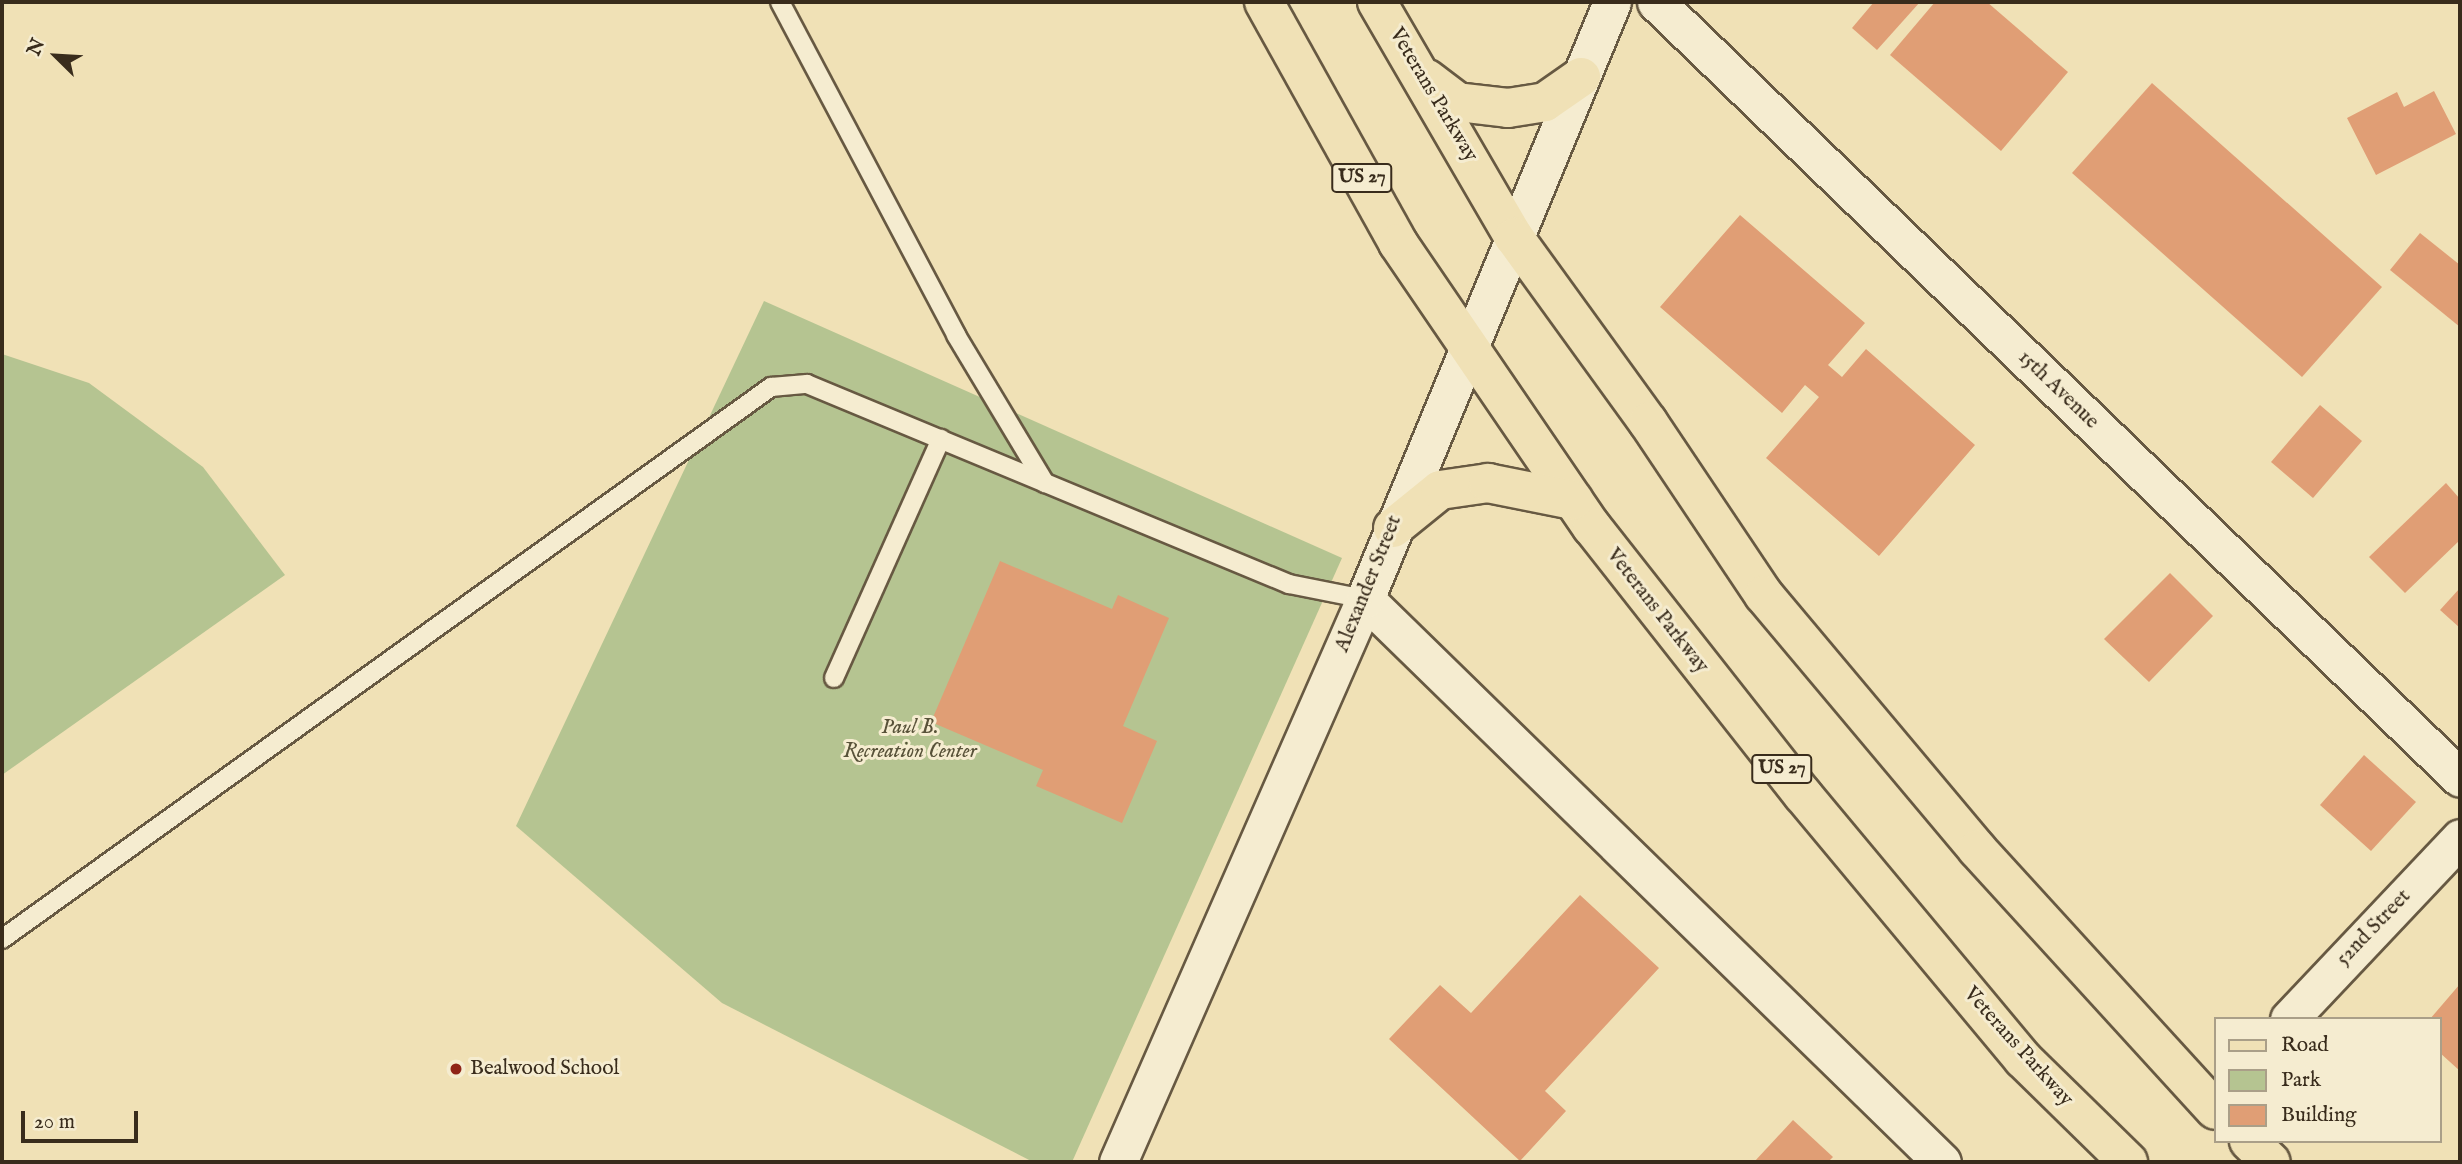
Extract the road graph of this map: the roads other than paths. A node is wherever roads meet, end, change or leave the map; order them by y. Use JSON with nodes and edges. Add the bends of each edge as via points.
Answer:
{"nodes":[{"id":1,"x":779,"y":2,"type":"edge"},
{"id":2,"x":1264,"y":2,"type":"edge"},
{"id":3,"x":1377,"y":2,"type":"edge"},
{"id":4,"x":1612,"y":2,"type":"edge"},
{"id":5,"x":1656,"y":2,"type":"edge"},
{"id":6,"x":1423,"y":76,"type":"junction"},
{"id":7,"x":1581,"y":77,"type":"junction"},
{"id":8,"x":1514,"y":237,"type":"junction"},
{"id":9,"x":1470,"y":348,"type":"junction"},
{"id":10,"x":941,"y":439,"type":"junction"},
{"id":11,"x":1045,"y":483,"type":"junction"},
{"id":12,"x":1573,"y":500,"type":"junction"},
{"id":13,"x":1392,"y":528,"type":"junction"},
{"id":14,"x":1365,"y":599,"type":"junction"},
{"id":15,"x":834,"y":678,"type":"dead end"},
{"id":16,"x":2460,"y":778,"type":"edge"},
{"id":17,"x":2460,"y":838,"type":"edge"},
{"id":18,"x":2,"y":939,"type":"edge"},
{"id":19,"x":2290,"y":1017,"type":"edge"},
{"id":20,"x":2213,"y":1103,"type":"edge"},
{"id":21,"x":2251,"y":1143,"type":"edge"},
{"id":22,"x":1118,"y":1162,"type":"edge"},
{"id":23,"x":1942,"y":1162,"type":"edge"},
{"id":24,"x":2128,"y":1162,"type":"edge"},
{"id":25,"x":2271,"y":1162,"type":"edge"}],
"edges":[{"from":1,"to":11,"type":"lane","via":[[956,335]]},
{"from":2,"to":9,"type":"main road","name":"Veterans Parkway","number":"US 27","via":[[1398,243]]},
{"from":3,"to":6,"type":"main road","name":"Veterans Parkway"},
{"from":4,"to":7,"type":"street","name":"Alexander Street"},
{"from":5,"to":16,"type":"street","name":"15th Avenue"},
{"from":6,"to":7,"type":"main road","via":[[1457,102],[1508,107],[1545,102]]},
{"from":6,"to":8,"type":"main road","name":"Veterans Parkway"},
{"from":7,"to":8,"type":"street","name":"Alexander Street"},
{"from":8,"to":9,"type":"street","name":"Alexander Street"},
{"from":8,"to":20,"type":"main road","name":"Veterans Parkway","via":[[1802,644],[1986,860]]},
{"from":9,"to":12,"type":"main road","name":"Veterans Parkway","number":"US 27"},
{"from":9,"to":13,"type":"street","name":"Alexander Street"},
{"from":10,"to":11,"type":"lane"},
{"from":10,"to":15,"type":"lane"},
{"from":10,"to":18,"type":"lane","via":[[807,384],[771,387]]},
{"from":11,"to":14,"type":"lane","via":[[1289,584]]},
{"from":12,"to":13,"type":"main road","via":[[1488,483],[1440,489]]},
{"from":12,"to":24,"type":"main road","name":"Veterans Parkway","number":"US 27","via":[[1803,795],[2023,1059]]},
{"from":13,"to":14,"type":"street","name":"Alexander Street"},
{"from":14,"to":22,"type":"street","name":"Alexander Street"},
{"from":14,"to":23,"type":"street"},
{"from":17,"to":19,"type":"street","name":"52nd Street"},
{"from":21,"to":25,"type":"main road"}]}
